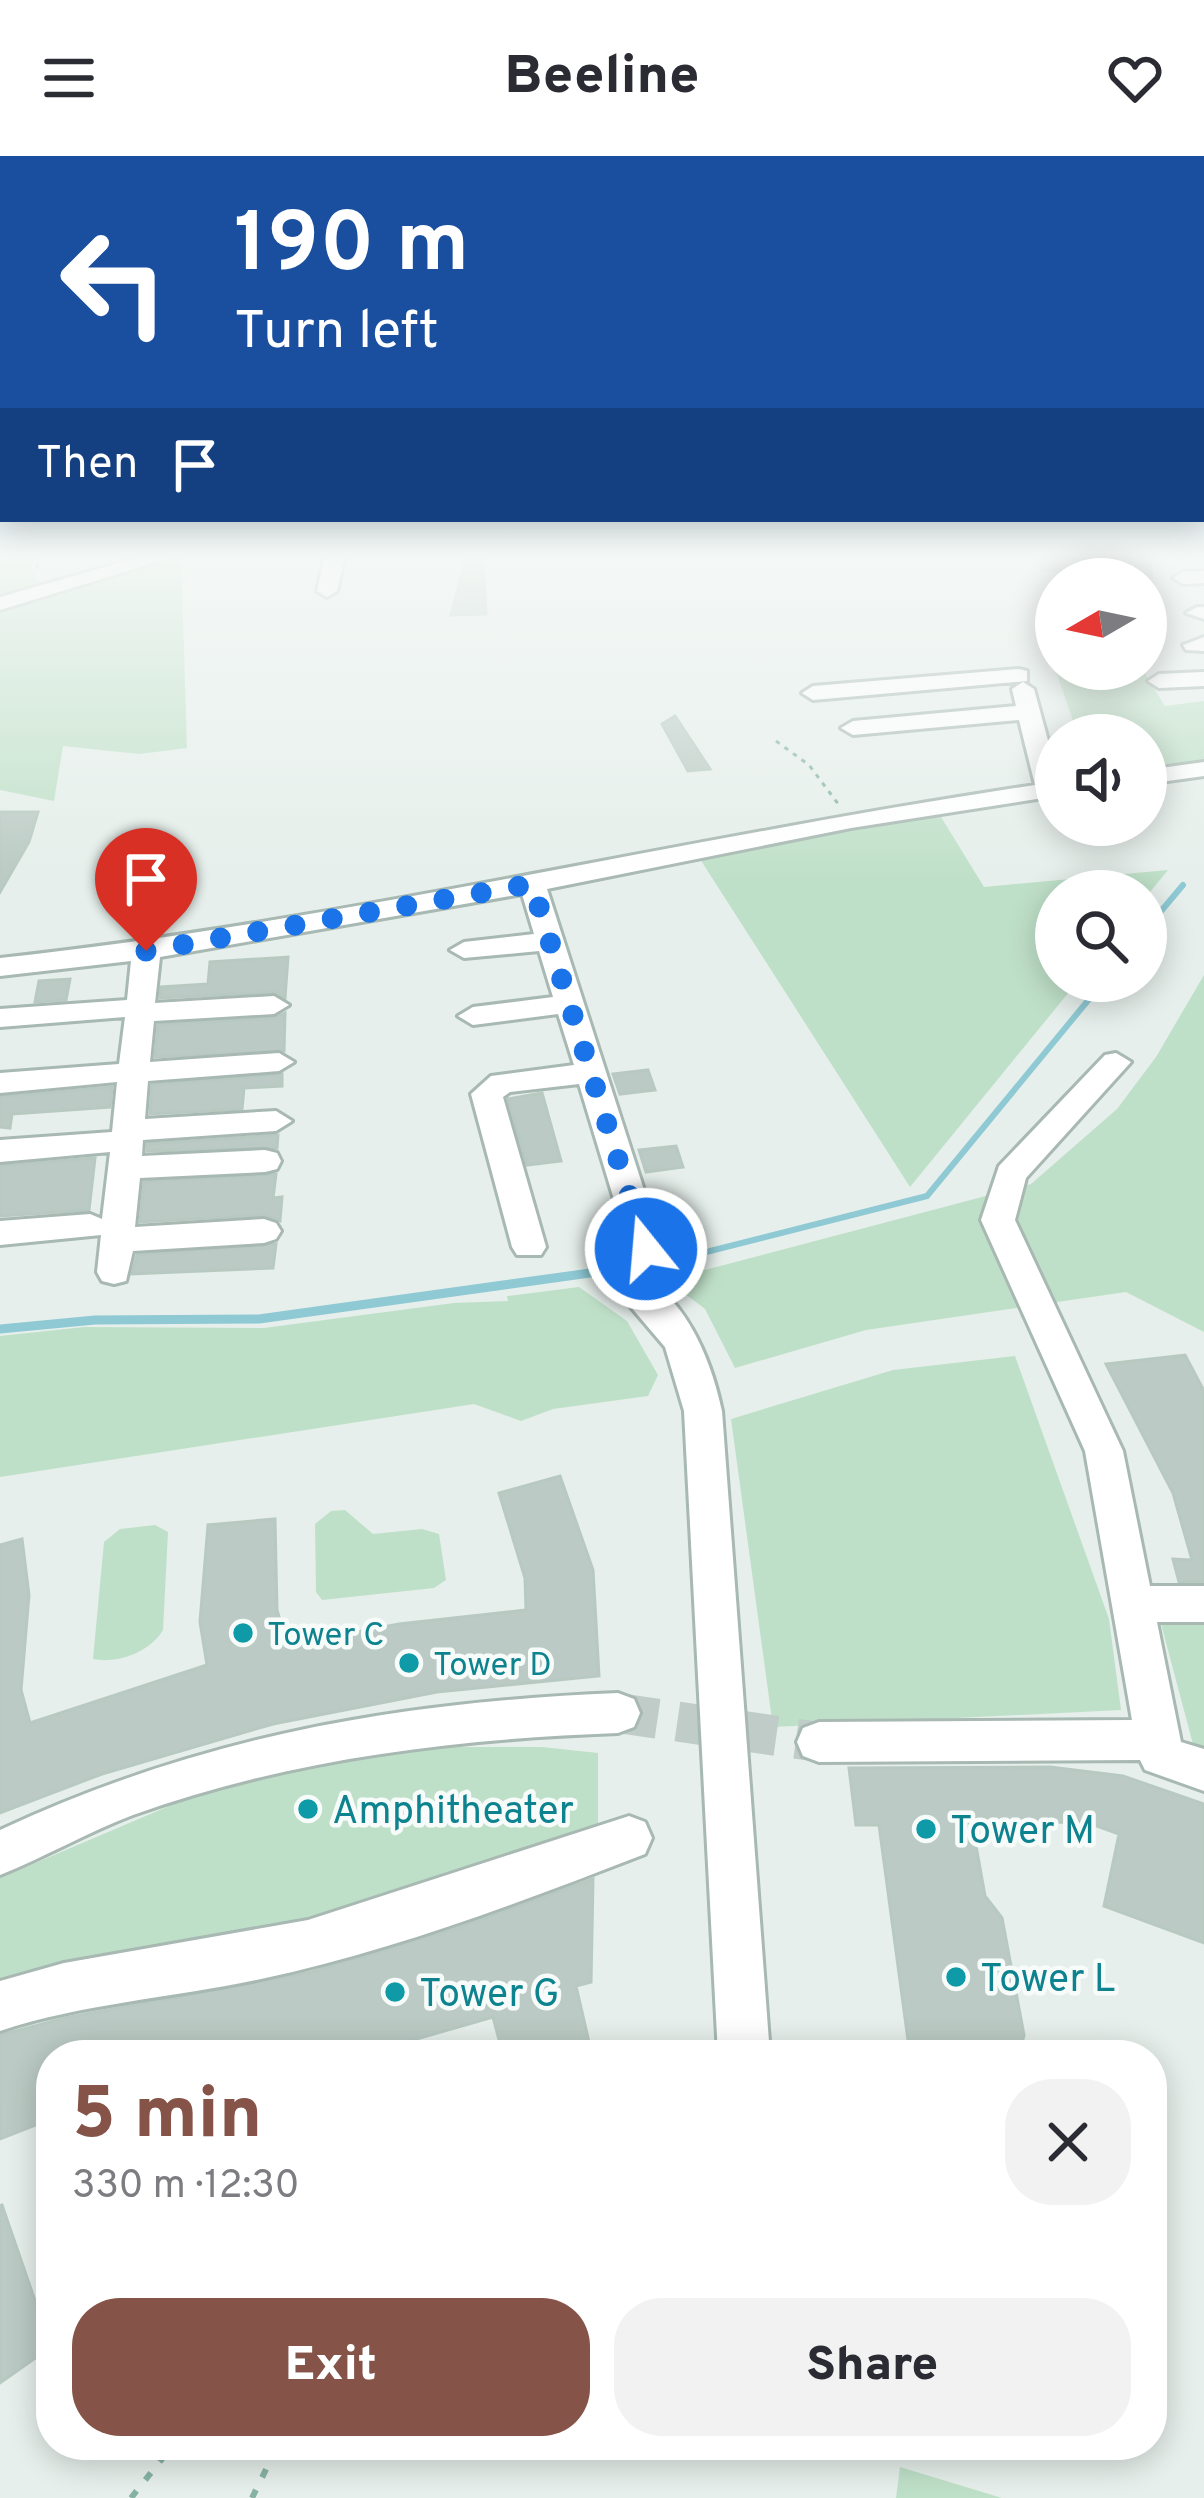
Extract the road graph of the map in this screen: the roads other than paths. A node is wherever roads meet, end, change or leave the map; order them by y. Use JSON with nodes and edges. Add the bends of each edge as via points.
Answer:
{"nodes":[{"id":1,"x":1204,"y":680,"type":"edge"},
{"id":2,"x":1167,"y":681,"type":"edge"},
{"id":3,"x":813,"y":693,"type":"dead end"},
{"id":4,"x":1029,"y":712,"type":"junction"},
{"id":5,"x":853,"y":728,"type":"dead end"},
{"id":6,"x":1035,"y":732,"type":"edge"},
{"id":7,"x":1204,"y":769,"type":"edge"},
{"id":8,"x":1167,"y":774,"type":"edge"},
{"id":9,"x":1035,"y":793,"type":"edge"},
{"id":10,"x":532,"y":884,"type":"junction"},
{"id":11,"x":550,"y":941,"type":"junction"},
{"id":12,"x":283,"y":949,"type":"dead end"},
{"id":13,"x":464,"y":950,"type":"dead end"},
{"id":14,"x":146,"y":957,"type":"junction"},
{"id":15,"x":0,"y":967,"type":"edge"},
{"id":16,"x":570,"y":1004,"type":"junction"},
{"id":17,"x":274,"y":1005,"type":"dead end"},
{"id":18,"x":133,"y":1010,"type":"junction"},
{"id":19,"x":473,"y":1016,"type":"dead end"},
{"id":20,"x":0,"y":1018,"type":"edge"},
{"id":21,"x":280,"y":1062,"type":"dead end"},
{"id":22,"x":1116,"y":1062,"type":"dead end"},
{"id":23,"x":125,"y":1073,"type":"junction"},
{"id":24,"x":591,"y":1073,"type":"junction"},
{"id":25,"x":0,"y":1083,"type":"edge"},
{"id":26,"x":276,"y":1121,"type":"dead end"},
{"id":27,"x":122,"y":1147,"type":"junction"},
{"id":28,"x":0,"y":1151,"type":"edge"},
{"id":29,"x":265,"y":1161,"type":"dead end"},
{"id":30,"x":264,"y":1231,"type":"dead end"},
{"id":31,"x":0,"y":1233,"type":"edge"},
{"id":32,"x":108,"y":1246,"type":"junction"},
{"id":33,"x":529,"y":1247,"type":"dead end"},
{"id":34,"x":1134,"y":1604,"type":"junction"},
{"id":35,"x":1204,"y":1604,"type":"edge"},
{"id":36,"x":618,"y":1713,"type":"tunnel mouth"},
{"id":37,"x":1158,"y":1740,"type":"junction"},
{"id":38,"x":819,"y":1742,"type":"tunnel mouth"},
{"id":39,"x":1204,"y":1770,"type":"edge"},
{"id":40,"x":628,"y":1838,"type":"dead end"},
{"id":41,"x":0,"y":1853,"type":"edge"},
{"id":42,"x":0,"y":2006,"type":"edge"},
{"id":43,"x":743,"y":2040,"type":"edge"}],
"edges":[{"from":1,"to":2,"type":"street"},
{"from":3,"to":4,"type":"street","via":[[1016,667]]},
{"from":4,"to":5,"type":"street"},
{"from":4,"to":6,"type":"street"},
{"from":7,"to":8,"type":"street"},
{"from":9,"to":10,"type":"street"},
{"from":10,"to":11,"type":"street"},
{"from":10,"to":14,"type":"street"},
{"from":11,"to":13,"type":"street"},
{"from":11,"to":16,"type":"street"},
{"from":12,"to":14,"type":"street"},
{"from":14,"to":15,"type":"street"},
{"from":14,"to":18,"type":"street"},
{"from":16,"to":19,"type":"street"},
{"from":16,"to":24,"type":"street"},
{"from":17,"to":18,"type":"street"},
{"from":18,"to":20,"type":"street"},
{"from":18,"to":23,"type":"street"},
{"from":21,"to":23,"type":"street"},
{"from":22,"to":34,"type":"street","via":[[1011,1174],[998,1220],[1105,1451]]},
{"from":23,"to":25,"type":"street"},
{"from":23,"to":27,"type":"street"},
{"from":24,"to":33,"type":"street","via":[[502,1083],[487,1094]]},
{"from":24,"to":43,"type":"street","via":[[638,1268],[688,1353],[700,1391]]},
{"from":26,"to":27,"type":"street"},
{"from":27,"to":28,"type":"street"},
{"from":27,"to":29,"type":"street"},
{"from":27,"to":32,"type":"street"},
{"from":30,"to":32,"type":"street"},
{"from":31,"to":32,"type":"street"},
{"from":34,"to":35,"type":"street"},
{"from":34,"to":37,"type":"street"},
{"from":36,"to":41,"type":"street","via":[[475,1720],[271,1754],[131,1794]]},
{"from":37,"to":38,"type":"street"},
{"from":37,"to":39,"type":"street","via":[[1161,1756]]},
{"from":40,"to":42,"type":"street","via":[[261,1955],[41,1991]]}]}
